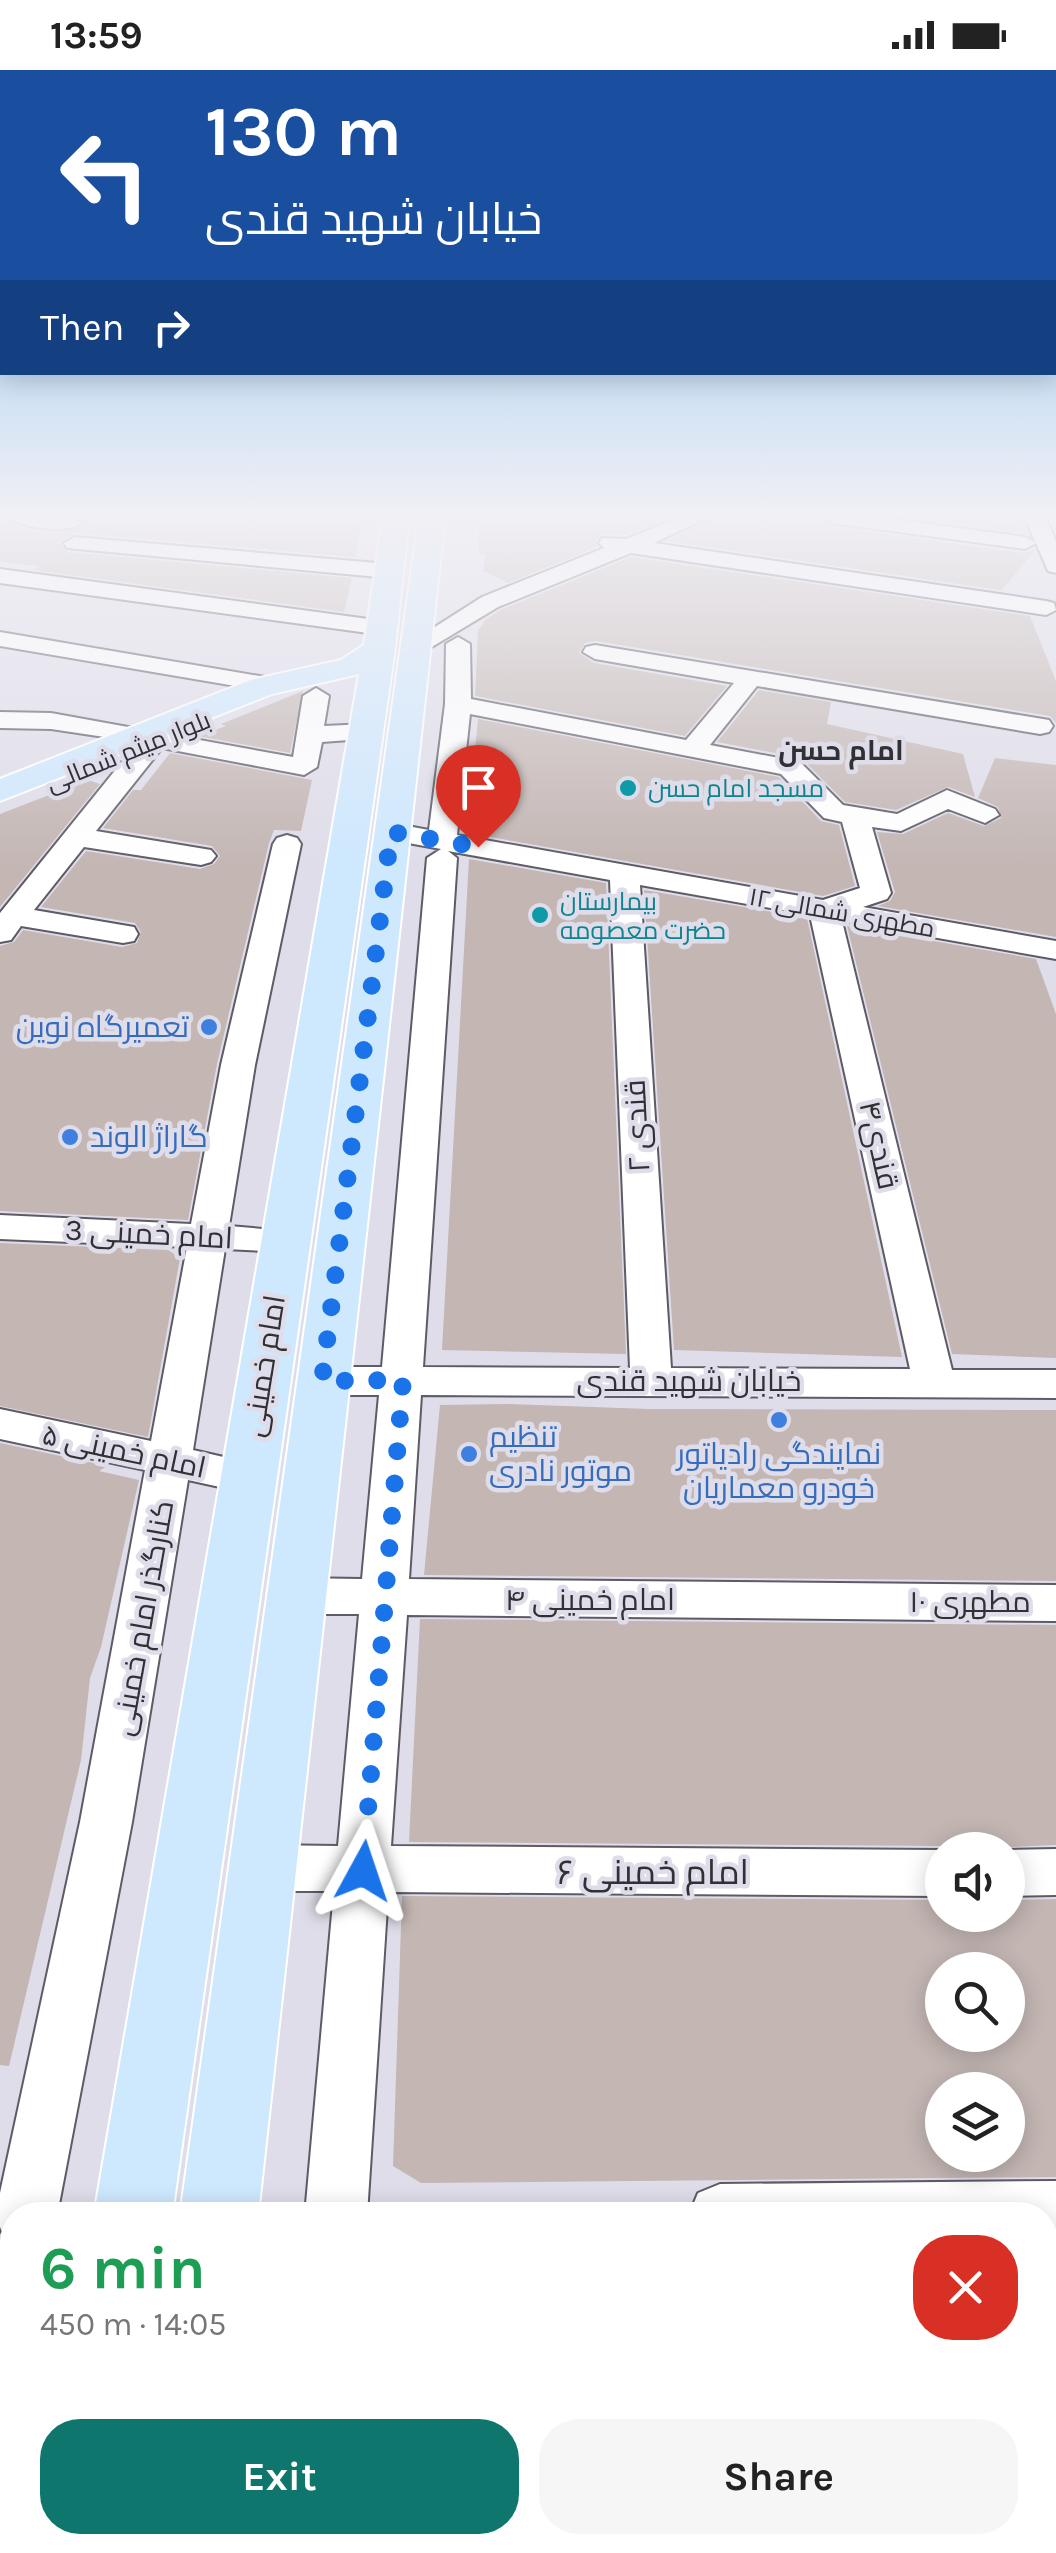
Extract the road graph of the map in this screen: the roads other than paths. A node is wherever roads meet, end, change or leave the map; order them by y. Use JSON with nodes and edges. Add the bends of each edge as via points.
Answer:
{"nodes":[{"id":1,"x":352,"y":633,"type":"edge"},
{"id":2,"x":409,"y":633,"type":"edge"},
{"id":3,"x":428,"y":633,"type":"edge"},
{"id":4,"x":0,"y":639,"type":"edge"},
{"id":5,"x":410,"y":642,"type":"junction"},
{"id":6,"x":595,"y":652,"type":"dead end"},
{"id":7,"x":750,"y":678,"type":"junction"},
{"id":8,"x":272,"y":685,"type":"junction"},
{"id":9,"x":340,"y":701,"type":"junction"},
{"id":10,"x":458,"y":704,"type":"junction"},
{"id":11,"x":0,"y":720,"type":"edge"},
{"id":12,"x":1040,"y":726,"type":"dead end"},
{"id":13,"x":310,"y":735,"type":"junction"},
{"id":14,"x":148,"y":737,"type":"junction"},
{"id":15,"x":692,"y":749,"type":"junction"},
{"id":16,"x":0,"y":792,"type":"edge"},
{"id":17,"x":0,"y":803,"type":"edge"},
{"id":18,"x":986,"y":814,"type":"dead end"},
{"id":19,"x":855,"y":816,"type":"junction"},
{"id":20,"x":391,"y":832,"type":"junction"},
{"id":21,"x":78,"y":837,"type":"junction"},
{"id":22,"x":287,"y":844,"type":"dead end"},
{"id":23,"x":442,"y":849,"type":"junction"},
{"id":24,"x":201,"y":856,"type":"dead end"},
{"id":25,"x":624,"y":871,"type":"junction"},
{"id":26,"x":824,"y":909,"type":"junction"},
{"id":27,"x":146,"y":912,"type":"dead end"},
{"id":28,"x":7,"y":924,"type":"edge"},
{"id":29,"x":1049,"y":949,"type":"edge"},
{"id":30,"x":1056,"y":983,"type":"edge"},
{"id":31,"x":7,"y":1228,"type":"edge"},
{"id":32,"x":210,"y":1237,"type":"junction"},
{"id":33,"x":284,"y":1240,"type":"junction"},
{"id":34,"x":403,"y":1380,"type":"junction"},
{"id":35,"x":322,"y":1381,"type":"junction"},
{"id":36,"x":651,"y":1381,"type":"junction"},
{"id":37,"x":934,"y":1382,"type":"junction"},
{"id":38,"x":1056,"y":1384,"type":"edge"},
{"id":39,"x":0,"y":1424,"type":"edge"},
{"id":40,"x":172,"y":1462,"type":"junction"},
{"id":41,"x":248,"y":1477,"type":"junction"},
{"id":42,"x":295,"y":1596,"type":"junction"},
{"id":43,"x":386,"y":1598,"type":"junction"},
{"id":44,"x":885,"y":1602,"type":"joint"},
{"id":45,"x":1056,"y":1603,"type":"edge"},
{"id":46,"x":262,"y":1868,"type":"junction"},
{"id":47,"x":363,"y":1871,"type":"junction"},
{"id":48,"x":1056,"y":1872,"type":"edge"},
{"id":49,"x":925,"y":1873,"type":"edge"},
{"id":50,"x":1025,"y":1873,"type":"edge"},
{"id":51,"x":29,"y":2202,"type":"edge"},
{"id":52,"x":135,"y":2202,"type":"edge"},
{"id":53,"x":222,"y":2202,"type":"edge"},
{"id":54,"x":337,"y":2202,"type":"edge"}],
"edges":[{"from":1,"to":5,"type":"street"},
{"from":2,"to":5,"type":"main road","name":"امام خمینی"},
{"from":3,"to":5,"type":"street"},
{"from":4,"to":8,"type":"street"},
{"from":5,"to":9,"type":"main road","name":"امام خمینی"},
{"from":5,"to":10,"type":"street"},
{"from":5,"to":20,"type":"main road","name":"امام خمینی"},
{"from":6,"to":7,"type":"street"},
{"from":7,"to":12,"type":"street"},
{"from":7,"to":15,"type":"street"},
{"from":8,"to":9,"type":"main road","name":"بلوار میثم شمالی"},
{"from":8,"to":14,"type":"main road","name":"بلوار میثم شمالی"},
{"from":9,"to":13,"type":"street"},
{"from":9,"to":13,"type":"street"},
{"from":9,"to":14,"type":"main road","name":"بلوار میثم شمالی","via":[[307,688],[273,694]]},
{"from":9,"to":33,"type":"main road","name":"امام خمینی"},
{"from":10,"to":15,"type":"street"},
{"from":10,"to":23,"type":"street"},
{"from":11,"to":14,"type":"street"},
{"from":13,"to":14,"type":"street","via":[[304,767]]},
{"from":14,"to":16,"type":"main road","name":"بلوار میثم شمالی"},
{"from":14,"to":17,"type":"main road","name":"بلوار میثم شمالی"},
{"from":14,"to":21,"type":"street"},
{"from":15,"to":19,"type":"street","via":[[790,768],[834,812]]},
{"from":18,"to":19,"type":"street","via":[[948,798],[901,824]]},
{"from":19,"to":26,"type":"street","via":[[876,893]]},
{"from":20,"to":23,"type":"street","name":"مطهری شمالی ۱۲"},
{"from":20,"to":35,"type":"main road","name":"امام خمینی"},
{"from":21,"to":24,"type":"street"},
{"from":21,"to":28,"type":"street"},
{"from":22,"to":32,"type":"street","name":"کنارگذر امام خمینی","via":[[238,1065]]},
{"from":23,"to":25,"type":"street","name":"مطهری شمالی ۱۲"},
{"from":23,"to":34,"type":"street"},
{"from":25,"to":26,"type":"street","name":"مطهری شمالی ۱۲"},
{"from":25,"to":36,"type":"street","name":"قندی ۲"},
{"from":26,"to":29,"type":"street","name":"مطهری شمالی ۱۲"},
{"from":26,"to":37,"type":"street","name":"قندی۴"},
{"from":27,"to":28,"type":"street","via":[[112,944]]},
{"from":29,"to":30,"type":"street"},
{"from":31,"to":32,"type":"street","name":"امام خمینی 3"},
{"from":32,"to":33,"type":"street","name":"امام خمینی 3"},
{"from":32,"to":40,"type":"street","name":"کنارگذر امام خمینی"},
{"from":33,"to":41,"type":"main road","name":"امام خمینی"},
{"from":34,"to":35,"type":"street","name":"خیابان شهید قندی"},
{"from":34,"to":36,"type":"street","name":"خیابان شهید قندی"},
{"from":34,"to":43,"type":"street"},
{"from":35,"to":42,"type":"main road","name":"امام خمینی"},
{"from":36,"to":37,"type":"street","name":"خیابان شهید قندی"},
{"from":37,"to":38,"type":"street","name":"خیابان شهید قندی"},
{"from":39,"to":40,"type":"street","name":"امام خمینی ۵"},
{"from":40,"to":41,"type":"street","name":"امام خمینی ۵"},
{"from":40,"to":51,"type":"street","name":"کنارگذر امام خمینی"},
{"from":41,"to":52,"type":"main road","name":"امام خمینی"},
{"from":42,"to":43,"type":"street","name":"امام خمینی ۴"},
{"from":42,"to":46,"type":"main road","name":"امام خمینی"},
{"from":43,"to":44,"type":"street","name":"امام خمینی ۴"},
{"from":43,"to":47,"type":"street"},
{"from":44,"to":45,"type":"street","name":"مطهری ۱۰"},
{"from":46,"to":47,"type":"street","name":"امام خمینی ۶"},
{"from":46,"to":53,"type":"main road","name":"امام خمینی"},
{"from":47,"to":49,"type":"street","name":"امام خمینی ۶"},
{"from":47,"to":54,"type":"street"},
{"from":48,"to":50,"type":"street"}]}
